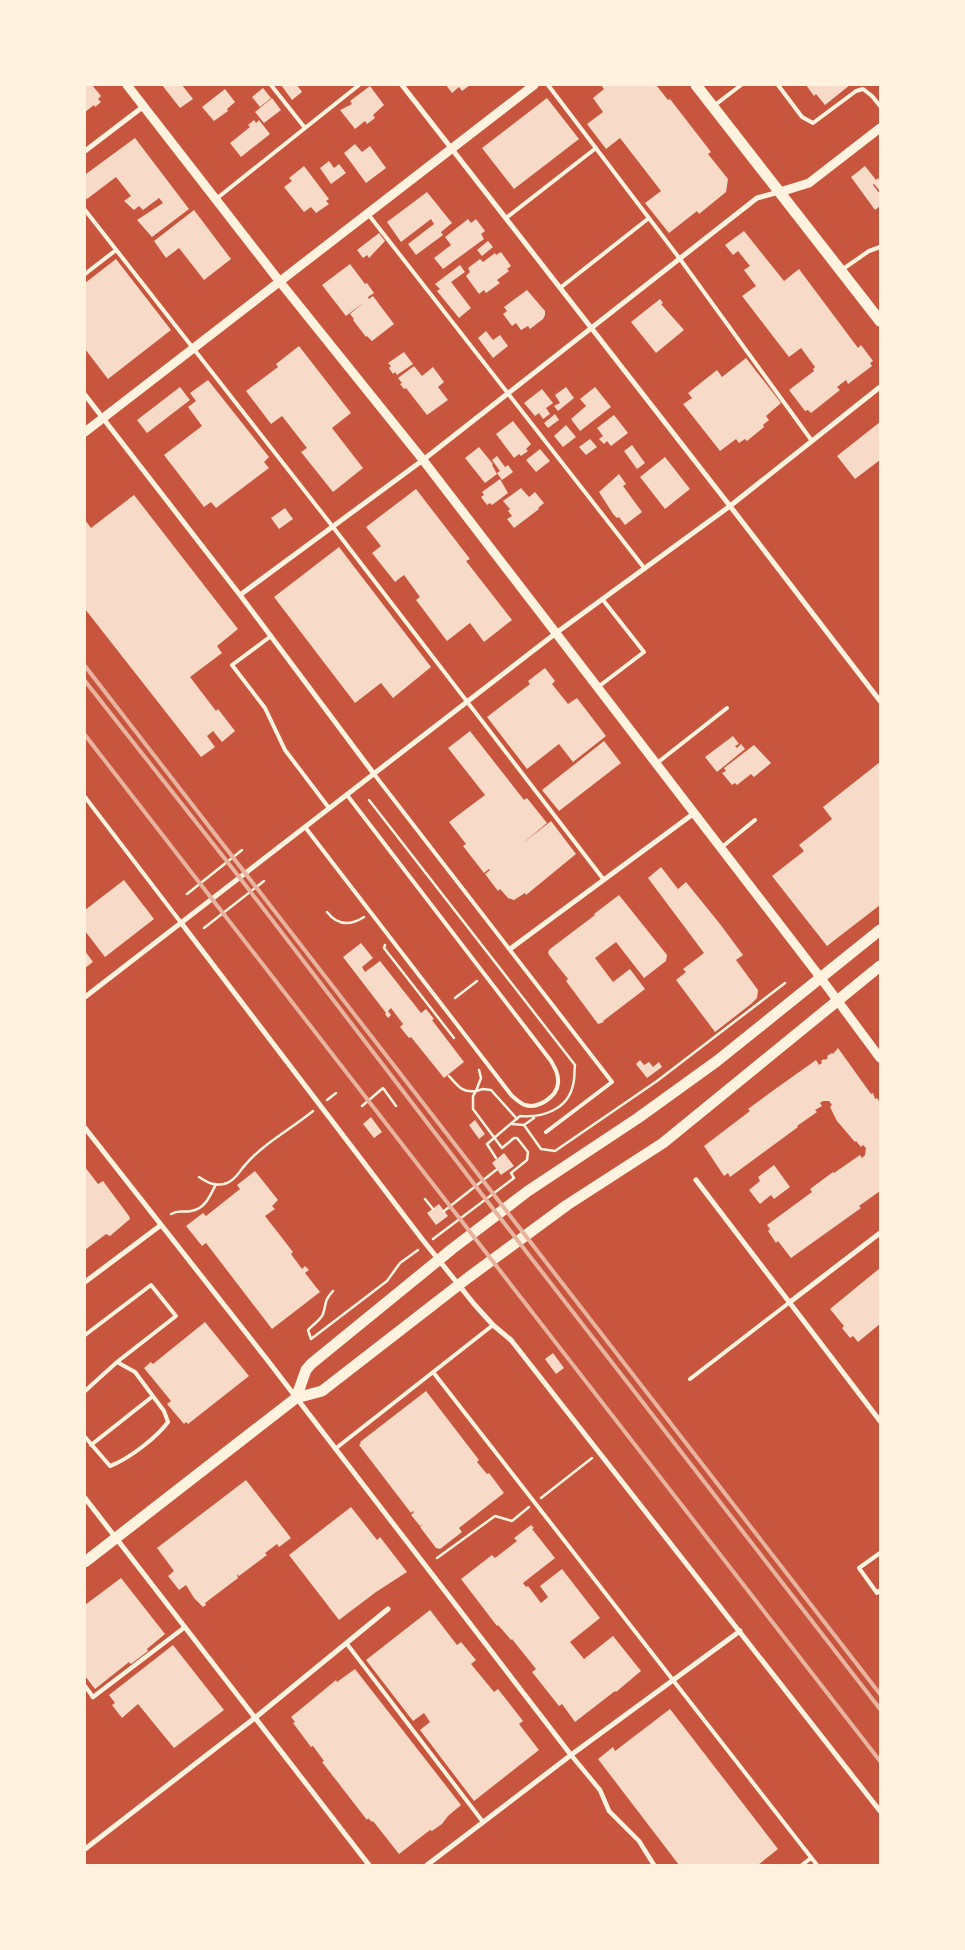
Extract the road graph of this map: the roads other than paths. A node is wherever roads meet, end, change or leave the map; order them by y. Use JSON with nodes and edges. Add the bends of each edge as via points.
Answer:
{"nodes":[{"id":1,"x":127,"y":85,"type":"edge"},
{"id":2,"x":271,"y":85,"type":"edge"},
{"id":3,"x":359,"y":85,"type":"edge"},
{"id":4,"x":402,"y":85,"type":"edge"},
{"id":5,"x":534,"y":85,"type":"edge"},
{"id":6,"x":548,"y":85,"type":"edge"},
{"id":7,"x":696,"y":85,"type":"edge"},
{"id":8,"x":741,"y":85,"type":"edge"},
{"id":9,"x":778,"y":85,"type":"edge"},
{"id":10,"x":864,"y":87,"type":"edge"},
{"id":11,"x":144,"y":106,"type":"junction"},
{"id":12,"x":880,"y":106,"type":"edge"},
{"id":13,"x":713,"y":107,"type":"junction"},
{"id":14,"x":305,"y":128,"type":"junction"},
{"id":15,"x":880,"y":128,"type":"edge"},
{"id":16,"x":450,"y":148,"type":"junction"},
{"id":17,"x":596,"y":148,"type":"junction"},
{"id":18,"x":85,"y":151,"type":"edge"},
{"id":19,"x":780,"y":192,"type":"junction"},
{"id":20,"x":216,"y":199,"type":"junction"},
{"id":21,"x":85,"y":210,"type":"edge"},
{"id":22,"x":368,"y":213,"type":"junction"},
{"id":23,"x":506,"y":218,"type":"junction"},
{"id":24,"x":649,"y":218,"type":"junction"},
{"id":25,"x":880,"y":247,"type":"edge"},
{"id":26,"x":116,"y":250,"type":"junction"},
{"id":27,"x":680,"y":259,"type":"junction"},
{"id":28,"x":841,"y":271,"type":"junction"},
{"id":29,"x":85,"y":274,"type":"edge"},
{"id":30,"x":280,"y":282,"type":"junction"},
{"id":31,"x":560,"y":288,"type":"junction"},
{"id":32,"x":880,"y":321,"type":"edge"},
{"id":33,"x":592,"y":328,"type":"junction"},
{"id":34,"x":194,"y":349,"type":"junction"},
{"id":35,"x":880,"y":387,"type":"edge"},
{"id":36,"x":509,"y":393,"type":"junction"},
{"id":37,"x":85,"y":395,"type":"edge"},
{"id":38,"x":103,"y":418,"type":"junction"},
{"id":39,"x":85,"y":432,"type":"edge"},
{"id":40,"x":812,"y":441,"type":"junction"},
{"id":41,"x":423,"y":460,"type":"junction"},
{"id":42,"x":730,"y":506,"type":"junction"},
{"id":43,"x":333,"y":527,"type":"junction"},
{"id":44,"x":645,"y":569,"type":"junction"},
{"id":45,"x":240,"y":595,"type":"junction"},
{"id":46,"x":603,"y":600,"type":"junction"},
{"id":47,"x":556,"y":633,"type":"junction"},
{"id":48,"x":272,"y":636,"type":"junction"},
{"id":49,"x":598,"y":687,"type":"junction"},
{"id":50,"x":880,"y":701,"type":"edge"},
{"id":51,"x":467,"y":702,"type":"junction"},
{"id":52,"x":727,"y":708,"type":"dead end"},
{"id":53,"x":655,"y":764,"type":"junction"},
{"id":54,"x":374,"y":774,"type":"junction"},
{"id":55,"x":347,"y":795,"type":"junction"},
{"id":56,"x":85,"y":797,"type":"edge"},
{"id":57,"x":329,"y":808,"type":"junction"},
{"id":58,"x":693,"y":814,"type":"junction"},
{"id":59,"x":755,"y":820,"type":"dead end"},
{"id":60,"x":305,"y":827,"type":"junction"},
{"id":61,"x":720,"y":848,"type":"junction"},
{"id":62,"x":604,"y":880,"type":"junction"},
{"id":63,"x":182,"y":924,"type":"junction"},
{"id":64,"x":880,"y":930,"type":"edge"},
{"id":65,"x":510,"y":950,"type":"junction"},
{"id":66,"x":880,"y":966,"type":"edge"},
{"id":67,"x":820,"y":977,"type":"junction"},
{"id":68,"x":85,"y":997,"type":"edge"},
{"id":69,"x":838,"y":1002,"type":"junction"},
{"id":70,"x":880,"y":1058,"type":"edge"},
{"id":71,"x":85,"y":1128,"type":"edge"},
{"id":72,"x":546,"y":1132,"type":"dead end"},
{"id":73,"x":696,"y":1180,"type":"dead end"},
{"id":74,"x":161,"y":1225,"type":"junction"},
{"id":75,"x":880,"y":1233,"type":"edge"},
{"id":76,"x":85,"y":1282,"type":"edge"},
{"id":77,"x":790,"y":1302,"type":"junction"},
{"id":78,"x":493,"y":1325,"type":"junction"},
{"id":79,"x":85,"y":1335,"type":"edge"},
{"id":80,"x":116,"y":1362,"type":"junction"},
{"id":81,"x":433,"y":1372,"type":"junction"},
{"id":82,"x":690,"y":1379,"type":"dead end"},
{"id":83,"x":85,"y":1391,"type":"edge"},
{"id":84,"x":153,"y":1396,"type":"junction"},
{"id":85,"x":296,"y":1398,"type":"junction"},
{"id":86,"x":880,"y":1422,"type":"edge"},
{"id":87,"x":85,"y":1436,"type":"edge"},
{"id":88,"x":91,"y":1445,"type":"junction"},
{"id":89,"x":335,"y":1449,"type":"junction"},
{"id":90,"x":85,"y":1498,"type":"edge"},
{"id":91,"x":115,"y":1539,"type":"junction"},
{"id":92,"x":880,"y":1553,"type":"edge"},
{"id":93,"x":85,"y":1562,"type":"edge"},
{"id":94,"x":880,"y":1590,"type":"edge"},
{"id":95,"x":388,"y":1609,"type":"dead end"},
{"id":96,"x":185,"y":1627,"type":"junction"},
{"id":97,"x":740,"y":1631,"type":"junction"},
{"id":98,"x":347,"y":1644,"type":"junction"},
{"id":99,"x":672,"y":1681,"type":"junction"},
{"id":100,"x":85,"y":1686,"type":"edge"},
{"id":101,"x":94,"y":1697,"type":"joint"},
{"id":102,"x":256,"y":1717,"type":"junction"},
{"id":103,"x":571,"y":1755,"type":"junction"},
{"id":104,"x":880,"y":1811,"type":"edge"},
{"id":105,"x":482,"y":1822,"type":"junction"},
{"id":106,"x":85,"y":1848,"type":"edge"},
{"id":107,"x":811,"y":1858,"type":"junction"},
{"id":108,"x":370,"y":1865,"type":"edge"},
{"id":109,"x":427,"y":1865,"type":"edge"},
{"id":110,"x":654,"y":1865,"type":"edge"},
{"id":111,"x":802,"y":1865,"type":"edge"},
{"id":112,"x":817,"y":1865,"type":"edge"}],
"edges":[{"from":1,"to":11,"type":"street"},
{"from":2,"to":14,"type":"lane"},
{"from":3,"to":14,"type":"lane"},
{"from":4,"to":16,"type":"street"},
{"from":5,"to":16,"type":"street"},
{"from":6,"to":17,"type":"lane"},
{"from":7,"to":13,"type":"main road"},
{"from":8,"to":13,"type":"lane"},
{"from":9,"to":10,"type":"lane","via":[[802,117],[813,123]]},
{"from":10,"to":12,"type":"lane"},
{"from":11,"to":18,"type":"street"},
{"from":11,"to":20,"type":"street"},
{"from":13,"to":19,"type":"main road"},
{"from":14,"to":20,"type":"lane"},
{"from":15,"to":19,"type":"street","via":[[809,183]]},
{"from":16,"to":22,"type":"street"},
{"from":16,"to":23,"type":"street"},
{"from":17,"to":23,"type":"lane"},
{"from":17,"to":24,"type":"lane"},
{"from":19,"to":27,"type":"street","via":[[757,198]]},
{"from":19,"to":28,"type":"main road"},
{"from":20,"to":30,"type":"street"},
{"from":21,"to":26,"type":"lane"},
{"from":22,"to":30,"type":"street"},
{"from":22,"to":36,"type":"lane"},
{"from":23,"to":31,"type":"street"},
{"from":24,"to":27,"type":"lane"},
{"from":24,"to":31,"type":"lane"},
{"from":25,"to":28,"type":"lane"},
{"from":26,"to":29,"type":"lane"},
{"from":26,"to":34,"type":"lane"},
{"from":27,"to":33,"type":"street"},
{"from":27,"to":40,"type":"lane"},
{"from":28,"to":32,"type":"main road"},
{"from":30,"to":34,"type":"street"},
{"from":30,"to":41,"type":"street"},
{"from":31,"to":33,"type":"street"},
{"from":33,"to":36,"type":"street"},
{"from":33,"to":42,"type":"street"},
{"from":34,"to":38,"type":"street"},
{"from":34,"to":43,"type":"lane"},
{"from":35,"to":40,"type":"street"},
{"from":36,"to":41,"type":"street"},
{"from":36,"to":44,"type":"lane"},
{"from":37,"to":38,"type":"street"},
{"from":38,"to":39,"type":"street"},
{"from":38,"to":45,"type":"street"},
{"from":40,"to":42,"type":"street"},
{"from":41,"to":43,"type":"street"},
{"from":41,"to":47,"type":"street"},
{"from":42,"to":44,"type":"street"},
{"from":42,"to":50,"type":"street"},
{"from":43,"to":45,"type":"street"},
{"from":43,"to":51,"type":"lane"},
{"from":44,"to":46,"type":"street"},
{"from":45,"to":48,"type":"street"},
{"from":46,"to":47,"type":"street"},
{"from":46,"to":49,"type":"lane","via":[[644,652]]},
{"from":47,"to":49,"type":"street"},
{"from":47,"to":51,"type":"street"},
{"from":48,"to":54,"type":"street"},
{"from":48,"to":57,"type":"lane","via":[[232,665],[265,708],[285,750]]},
{"from":49,"to":53,"type":"street"},
{"from":51,"to":54,"type":"street"},
{"from":51,"to":62,"type":"lane"},
{"from":52,"to":53,"type":"lane"},
{"from":53,"to":58,"type":"street"},
{"from":54,"to":55,"type":"street"},
{"from":54,"to":65,"type":"lane"},
{"from":55,"to":57,"type":"street"},
{"from":55,"to":60,"type":"lane","via":[[551,1061],[558,1073],[558,1084],[555,1094],[546,1101],[525,1105],[512,1096]]},
{"from":56,"to":63,"type":"lane"},
{"from":57,"to":60,"type":"street"},
{"from":58,"to":61,"type":"street"},
{"from":58,"to":62,"type":"street"},
{"from":59,"to":61,"type":"lane"},
{"from":60,"to":63,"type":"street"},
{"from":61,"to":67,"type":"street"},
{"from":62,"to":65,"type":"street"},
{"from":63,"to":68,"type":"street"},
{"from":63,"to":78,"type":"street","via":[[422,1240]]},
{"from":64,"to":67,"type":"main road"},
{"from":65,"to":72,"type":"lane","via":[[612,1082]]},
{"from":66,"to":69,"type":"main road"},
{"from":67,"to":69,"type":"street"},
{"from":67,"to":85,"type":"main road","via":[[717,1061],[528,1191],[452,1249],[311,1364]]},
{"from":69,"to":70,"type":"street"},
{"from":69,"to":85,"type":"main road","via":[[663,1142],[559,1210],[322,1391]]},
{"from":71,"to":74,"type":"street"},
{"from":73,"to":77,"type":"street"},
{"from":74,"to":76,"type":"street"},
{"from":74,"to":85,"type":"street"},
{"from":75,"to":77,"type":"street"},
{"from":77,"to":82,"type":"lane"},
{"from":77,"to":86,"type":"street"},
{"from":78,"to":81,"type":"lane"},
{"from":78,"to":97,"type":"street","via":[[511,1340]]},
{"from":79,"to":80,"type":"lane","via":[[151,1284],[176,1316]]},
{"from":80,"to":83,"type":"lane"},
{"from":80,"to":84,"type":"lane","via":[[135,1372]]},
{"from":81,"to":89,"type":"lane"},
{"from":81,"to":99,"type":"lane"},
{"from":84,"to":88,"type":"lane"},
{"from":84,"to":88,"type":"lane","via":[[164,1410],[168,1422],[120,1463],[110,1466]]},
{"from":85,"to":89,"type":"street"},
{"from":85,"to":91,"type":"main road"},
{"from":87,"to":88,"type":"lane"},
{"from":89,"to":103,"type":"street"},
{"from":90,"to":91,"type":"street"},
{"from":91,"to":93,"type":"main road"},
{"from":91,"to":96,"type":"street"},
{"from":92,"to":94,"type":"lane","via":[[859,1568],[877,1593]]},
{"from":95,"to":98,"type":"street"},
{"from":96,"to":101,"type":"street"},
{"from":96,"to":102,"type":"street"},
{"from":97,"to":99,"type":"street"},
{"from":97,"to":104,"type":"street"},
{"from":98,"to":102,"type":"street"},
{"from":98,"to":105,"type":"lane"},
{"from":99,"to":103,"type":"street"},
{"from":99,"to":107,"type":"lane"},
{"from":100,"to":101,"type":"lane"},
{"from":102,"to":106,"type":"street"},
{"from":102,"to":108,"type":"street"},
{"from":103,"to":105,"type":"street"},
{"from":103,"to":110,"type":"street","via":[[600,1790],[609,1811],[640,1842]]},
{"from":105,"to":109,"type":"street"},
{"from":107,"to":111,"type":"lane"},
{"from":107,"to":112,"type":"lane"}]}
